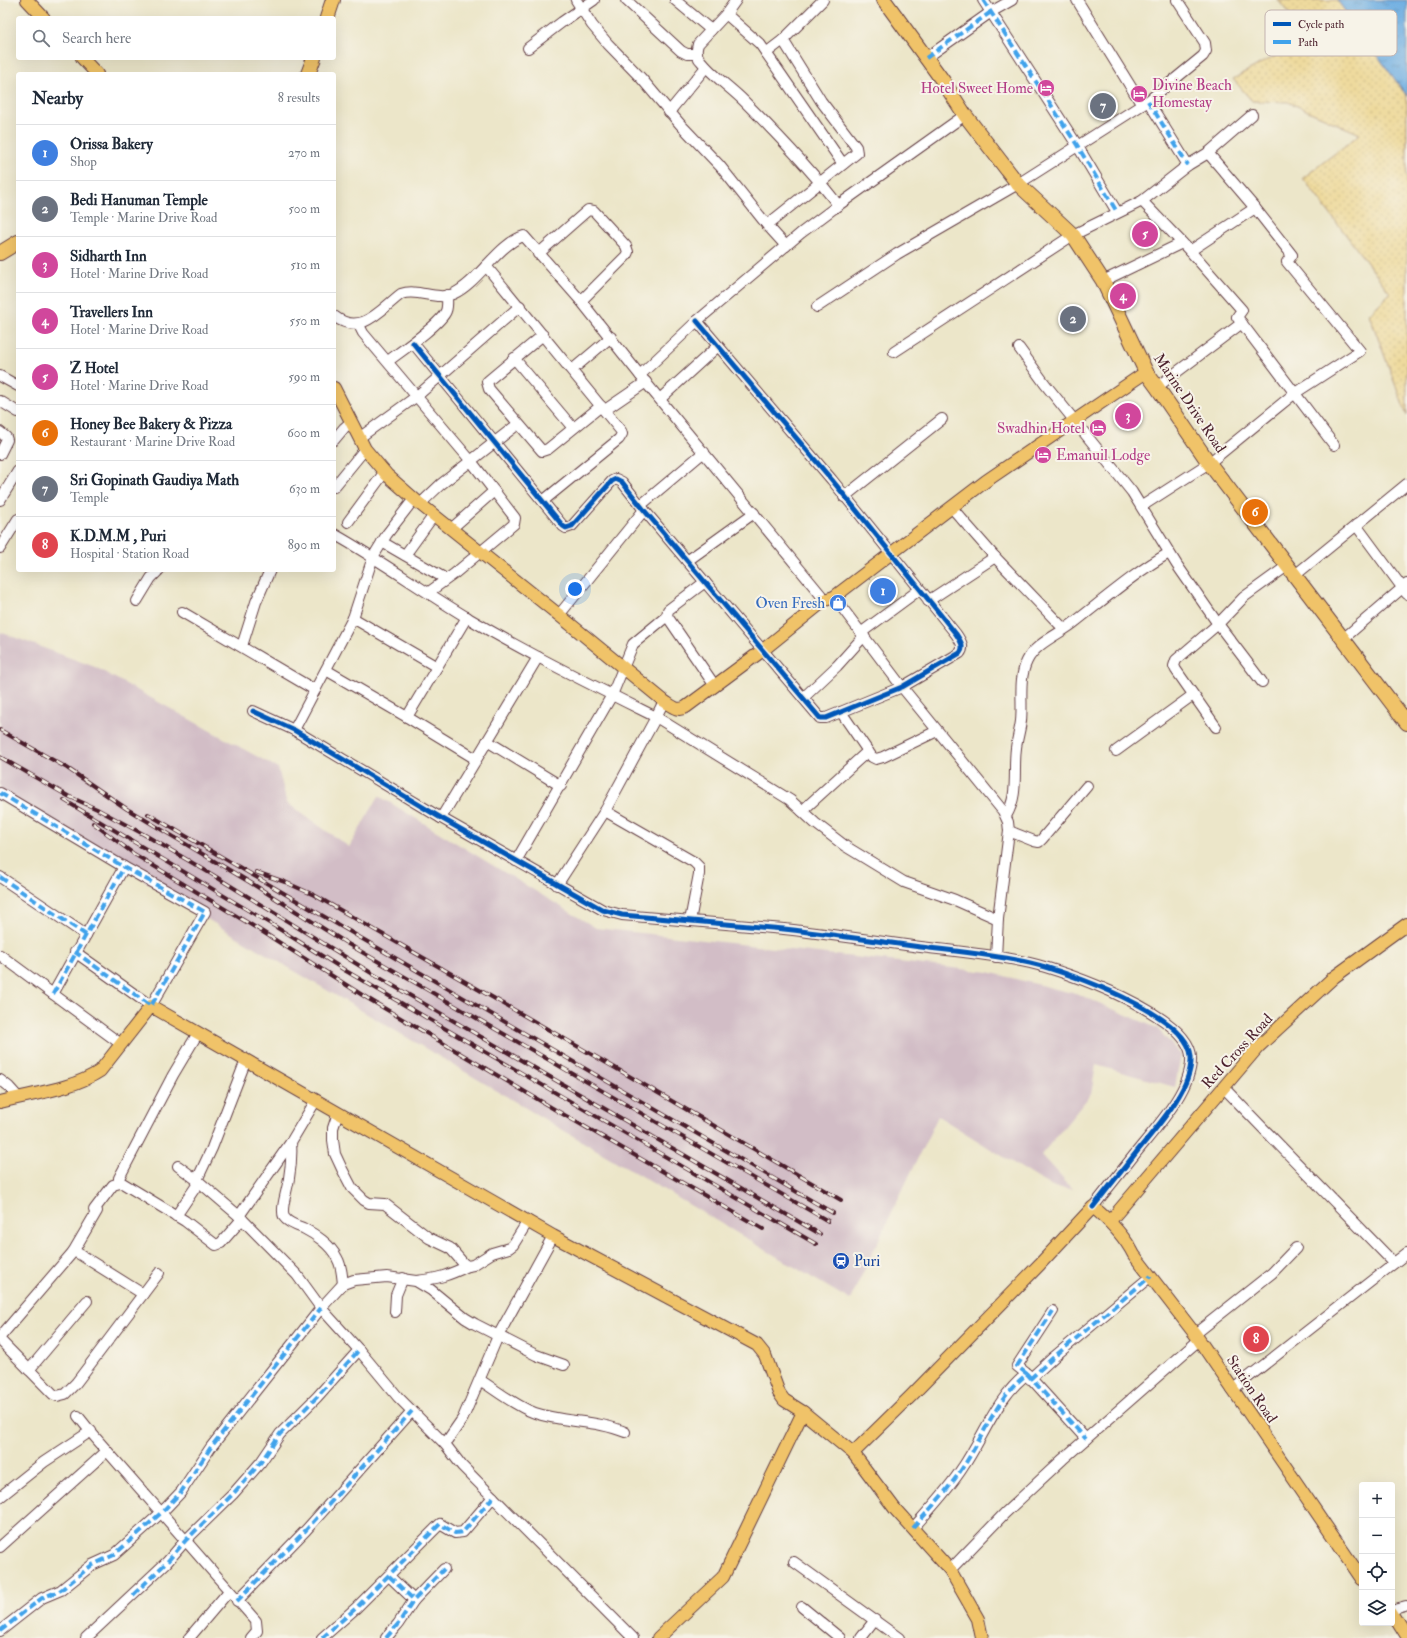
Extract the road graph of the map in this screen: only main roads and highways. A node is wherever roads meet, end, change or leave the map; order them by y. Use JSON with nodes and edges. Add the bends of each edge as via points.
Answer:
{"nodes":[{"id":1,"x":27,"y":0,"type":"edge"},
{"id":2,"x":333,"y":0,"type":"edge"},
{"id":3,"x":884,"y":0,"type":"edge"},
{"id":4,"x":42,"y":16,"type":"edge"},
{"id":5,"x":328,"y":16,"type":"edge"},
{"id":6,"x":84,"y":60,"type":"edge"},
{"id":7,"x":313,"y":60,"type":"edge"},
{"id":8,"x":95,"y":72,"type":"edge"},
{"id":9,"x":309,"y":72,"type":"edge"},
{"id":10,"x":16,"y":243,"type":"edge"},
{"id":11,"x":0,"y":253,"type":"edge"},
{"id":12,"x":1146,"y":372,"type":"junction"},
{"id":13,"x":336,"y":395,"type":"edge"},
{"id":14,"x":1404,"y":714,"type":"edge"},
{"id":15,"x":1407,"y":924,"type":"edge"},
{"id":16,"x":0,"y":1102,"type":"edge"},
{"id":17,"x":1110,"y":1221,"type":"junction"},
{"id":18,"x":1128,"y":1241,"type":"junction"},
{"id":19,"x":1197,"y":1335,"type":"junction"},
{"id":20,"x":1235,"y":1388,"type":"junction"},
{"id":21,"x":803,"y":1412,"type":"junction"},
{"id":22,"x":852,"y":1453,"type":"junction"},
{"id":23,"x":1359,"y":1564,"type":"edge"},
{"id":24,"x":1359,"y":1574,"type":"edge"},
{"id":25,"x":1395,"y":1616,"type":"edge"},
{"id":26,"x":1393,"y":1626,"type":"edge"},
{"id":27,"x":1407,"y":1636,"type":"edge"},
{"id":28,"x":658,"y":1638,"type":"edge"},
{"id":29,"x":982,"y":1638,"type":"edge"},
{"id":30,"x":1400,"y":1638,"type":"edge"}],
"edges":[{"from":1,"to":4,"type":"main road"},
{"from":2,"to":5,"type":"highway"},
{"from":3,"to":12,"type":"highway","name":"Marine Drive Road","via":[[1018,184],[1073,235],[1103,281]]},
{"from":6,"to":8,"type":"main road"},
{"from":7,"to":9,"type":"highway"},
{"from":10,"to":11,"type":"highway"},
{"from":12,"to":13,"type":"main road","via":[[989,479],[682,709],[674,709],[384,472],[362,443]]},
{"from":12,"to":14,"type":"highway","name":"Marine Drive Road","via":[[1209,463],[1343,639]]},
{"from":15,"to":17,"type":"main road","name":"Red Cross Road","via":[[1334,977],[1258,1047]]},
{"from":16,"to":21,"type":"main road","via":[[68,1086],[90,1078],[100,1071],[151,1006],[553,1236],[757,1345],[765,1355],[779,1393],[784,1400]]},
{"from":17,"to":18,"type":"main road","name":"Station Road"},
{"from":17,"to":22,"type":"main road","name":"Station Road","via":[[1093,1207],[911,1396]]},
{"from":18,"to":19,"type":"main road","name":"Station Road","via":[[1134,1255]]},
{"from":18,"to":19,"type":"main road","via":[[1141,1252]]},
{"from":19,"to":20,"type":"main road","name":"Station Road"},
{"from":20,"to":23,"type":"main road"},
{"from":20,"to":24,"type":"main road","name":"Station Road"},
{"from":21,"to":22,"type":"main road"},
{"from":21,"to":28,"type":"main road","via":[[723,1577]]},
{"from":22,"to":29,"type":"main road","via":[[895,1509],[950,1570],[978,1619]]},
{"from":25,"to":27,"type":"main road"},
{"from":26,"to":30,"type":"main road"}]}
